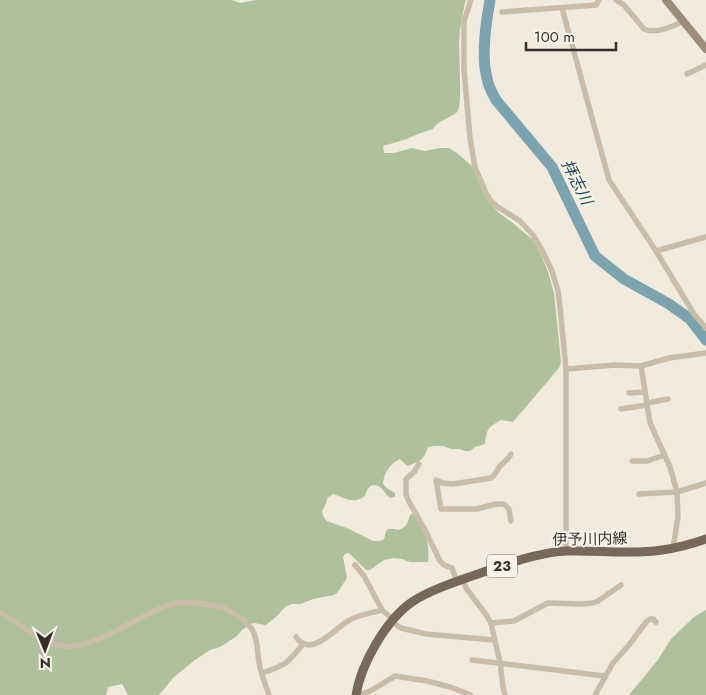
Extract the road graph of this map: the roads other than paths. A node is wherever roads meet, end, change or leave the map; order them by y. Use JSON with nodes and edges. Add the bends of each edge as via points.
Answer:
{"nodes":[{"id":1,"x":471,"y":0,"type":"edge"},
{"id":2,"x":599,"y":0,"type":"edge"},
{"id":3,"x":616,"y":0,"type":"edge"},
{"id":4,"x":666,"y":0,"type":"edge"},
{"id":5,"x":562,"y":8,"type":"junction"},
{"id":6,"x":502,"y":12,"type":"dead end"},
{"id":7,"x":683,"y":21,"type":"junction"},
{"id":8,"x":706,"y":49,"type":"edge"},
{"id":9,"x":706,"y":65,"type":"edge"},
{"id":10,"x":687,"y":74,"type":"dead end"},
{"id":11,"x":706,"y":237,"type":"edge"},
{"id":12,"x":656,"y":251,"type":"junction"},
{"id":13,"x":706,"y":328,"type":"edge"},
{"id":14,"x":706,"y":353,"type":"edge"},
{"id":15,"x":641,"y":366,"type":"junction"},
{"id":16,"x":566,"y":369,"type":"junction"},
{"id":17,"x":645,"y":392,"type":"junction"},
{"id":18,"x":629,"y":393,"type":"dead end"},
{"id":19,"x":668,"y":399,"type":"dead end"},
{"id":20,"x":647,"y":404,"type":"junction"},
{"id":21,"x":621,"y":409,"type":"dead end"},
{"id":22,"x":511,"y":454,"type":"dead end"},
{"id":23,"x":665,"y":455,"type":"junction"},
{"id":24,"x":632,"y":461,"type":"dead end"},
{"id":25,"x":420,"y":464,"type":"dead end"},
{"id":26,"x":706,"y":483,"type":"edge"},
{"id":27,"x":677,"y":492,"type":"junction"},
{"id":28,"x":639,"y":494,"type":"dead end"},
{"id":29,"x":511,"y":521,"type":"dead end"},
{"id":30,"x":706,"y":539,"type":"edge"},
{"id":31,"x":673,"y":548,"type":"junction"},
{"id":32,"x":566,"y":551,"type":"junction"},
{"id":33,"x":355,"y":565,"type":"dead end"},
{"id":34,"x":460,"y":581,"type":"junction"},
{"id":35,"x":621,"y":585,"type":"dead end"},
{"id":36,"x":382,"y":610,"type":"junction"},
{"id":37,"x":0,"y":612,"type":"edge"},
{"id":38,"x":393,"y":621,"type":"junction"},
{"id":39,"x":656,"y":622,"type":"dead end"},
{"id":40,"x":491,"y":623,"type":"junction"},
{"id":41,"x":296,"y":637,"type":"dead end"},
{"id":42,"x":494,"y":640,"type":"junction"},
{"id":43,"x":303,"y":644,"type":"junction"},
{"id":44,"x":472,"y":660,"type":"dead end"},
{"id":45,"x":500,"y":662,"type":"junction"},
{"id":46,"x":262,"y":673,"type":"junction"},
{"id":47,"x":605,"y":676,"type":"junction"},
{"id":48,"x":356,"y":694,"type":"edge"},
{"id":49,"x":269,"y":695,"type":"edge"},
{"id":50,"x":471,"y":695,"type":"edge"},
{"id":51,"x":505,"y":695,"type":"edge"},
{"id":52,"x":595,"y":695,"type":"edge"}],
"edges":[{"from":1,"to":16,"type":"street","via":[[464,21],[463,47],[472,156],[491,201],[533,235],[552,270],[558,291]]},
{"from":2,"to":5,"type":"street","via":[[596,5]]},
{"from":3,"to":7,"type":"street","via":[[649,31]]},
{"from":4,"to":7,"type":"main road"},
{"from":5,"to":6,"type":"street"},
{"from":5,"to":12,"type":"street","via":[[610,180]]},
{"from":7,"to":8,"type":"main road"},
{"from":9,"to":10,"type":"street"},
{"from":11,"to":12,"type":"street"},
{"from":12,"to":13,"type":"street"},
{"from":14,"to":15,"type":"street"},
{"from":15,"to":16,"type":"street"},
{"from":15,"to":17,"type":"street"},
{"from":16,"to":32,"type":"street"},
{"from":17,"to":18,"type":"street"},
{"from":17,"to":20,"type":"street"},
{"from":19,"to":20,"type":"street"},
{"from":20,"to":21,"type":"street"},
{"from":20,"to":23,"type":"street","via":[[652,429]]},
{"from":22,"to":29,"type":"street","via":[[491,478],[453,484],[436,480],[441,509],[477,509],[504,504],[509,509]]},
{"from":23,"to":24,"type":"street","via":[[647,461]]},
{"from":23,"to":27,"type":"street"},
{"from":25,"to":34,"type":"street","via":[[406,479],[408,500],[440,561],[452,568]]},
{"from":26,"to":27,"type":"street"},
{"from":27,"to":28,"type":"street"},
{"from":27,"to":31,"type":"street","via":[[678,518]]},
{"from":30,"to":31,"type":"main road","name":"伊予川内線","number":"23"},
{"from":31,"to":32,"type":"main road","name":"伊予川内線","number":"23","via":[[645,552]]},
{"from":32,"to":34,"type":"main road","name":"伊予川内線","number":"23","via":[[535,556]]},
{"from":33,"to":36,"type":"street"},
{"from":34,"to":38,"type":"main road","name":"伊予川内線","number":"23","via":[[419,598]]},
{"from":34,"to":40,"type":"street"},
{"from":35,"to":40,"type":"street","via":[[593,603],[548,603],[514,621]]},
{"from":36,"to":38,"type":"street"},
{"from":36,"to":43,"type":"street","via":[[349,620],[313,644]]},
{"from":37,"to":46,"type":"street","via":[[42,638],[56,644],[75,646],[101,638],[175,603],[216,606],[231,611],[252,630]]},
{"from":38,"to":42,"type":"street","via":[[401,628],[426,634]]},
{"from":38,"to":48,"type":"main road","name":"伊予川内線","number":"23","via":[[372,653]]},
{"from":39,"to":47,"type":"street","via":[[650,619],[646,622]]},
{"from":40,"to":42,"type":"street"},
{"from":41,"to":43,"type":"street"},
{"from":42,"to":45,"type":"street"},
{"from":43,"to":46,"type":"street","via":[[285,664]]},
{"from":44,"to":45,"type":"street"},
{"from":45,"to":47,"type":"street"},
{"from":45,"to":51,"type":"street"},
{"from":46,"to":49,"type":"street"},
{"from":47,"to":52,"type":"street"},
{"from":48,"to":50,"type":"street","via":[[371,690],[395,676],[450,686]]}]}
